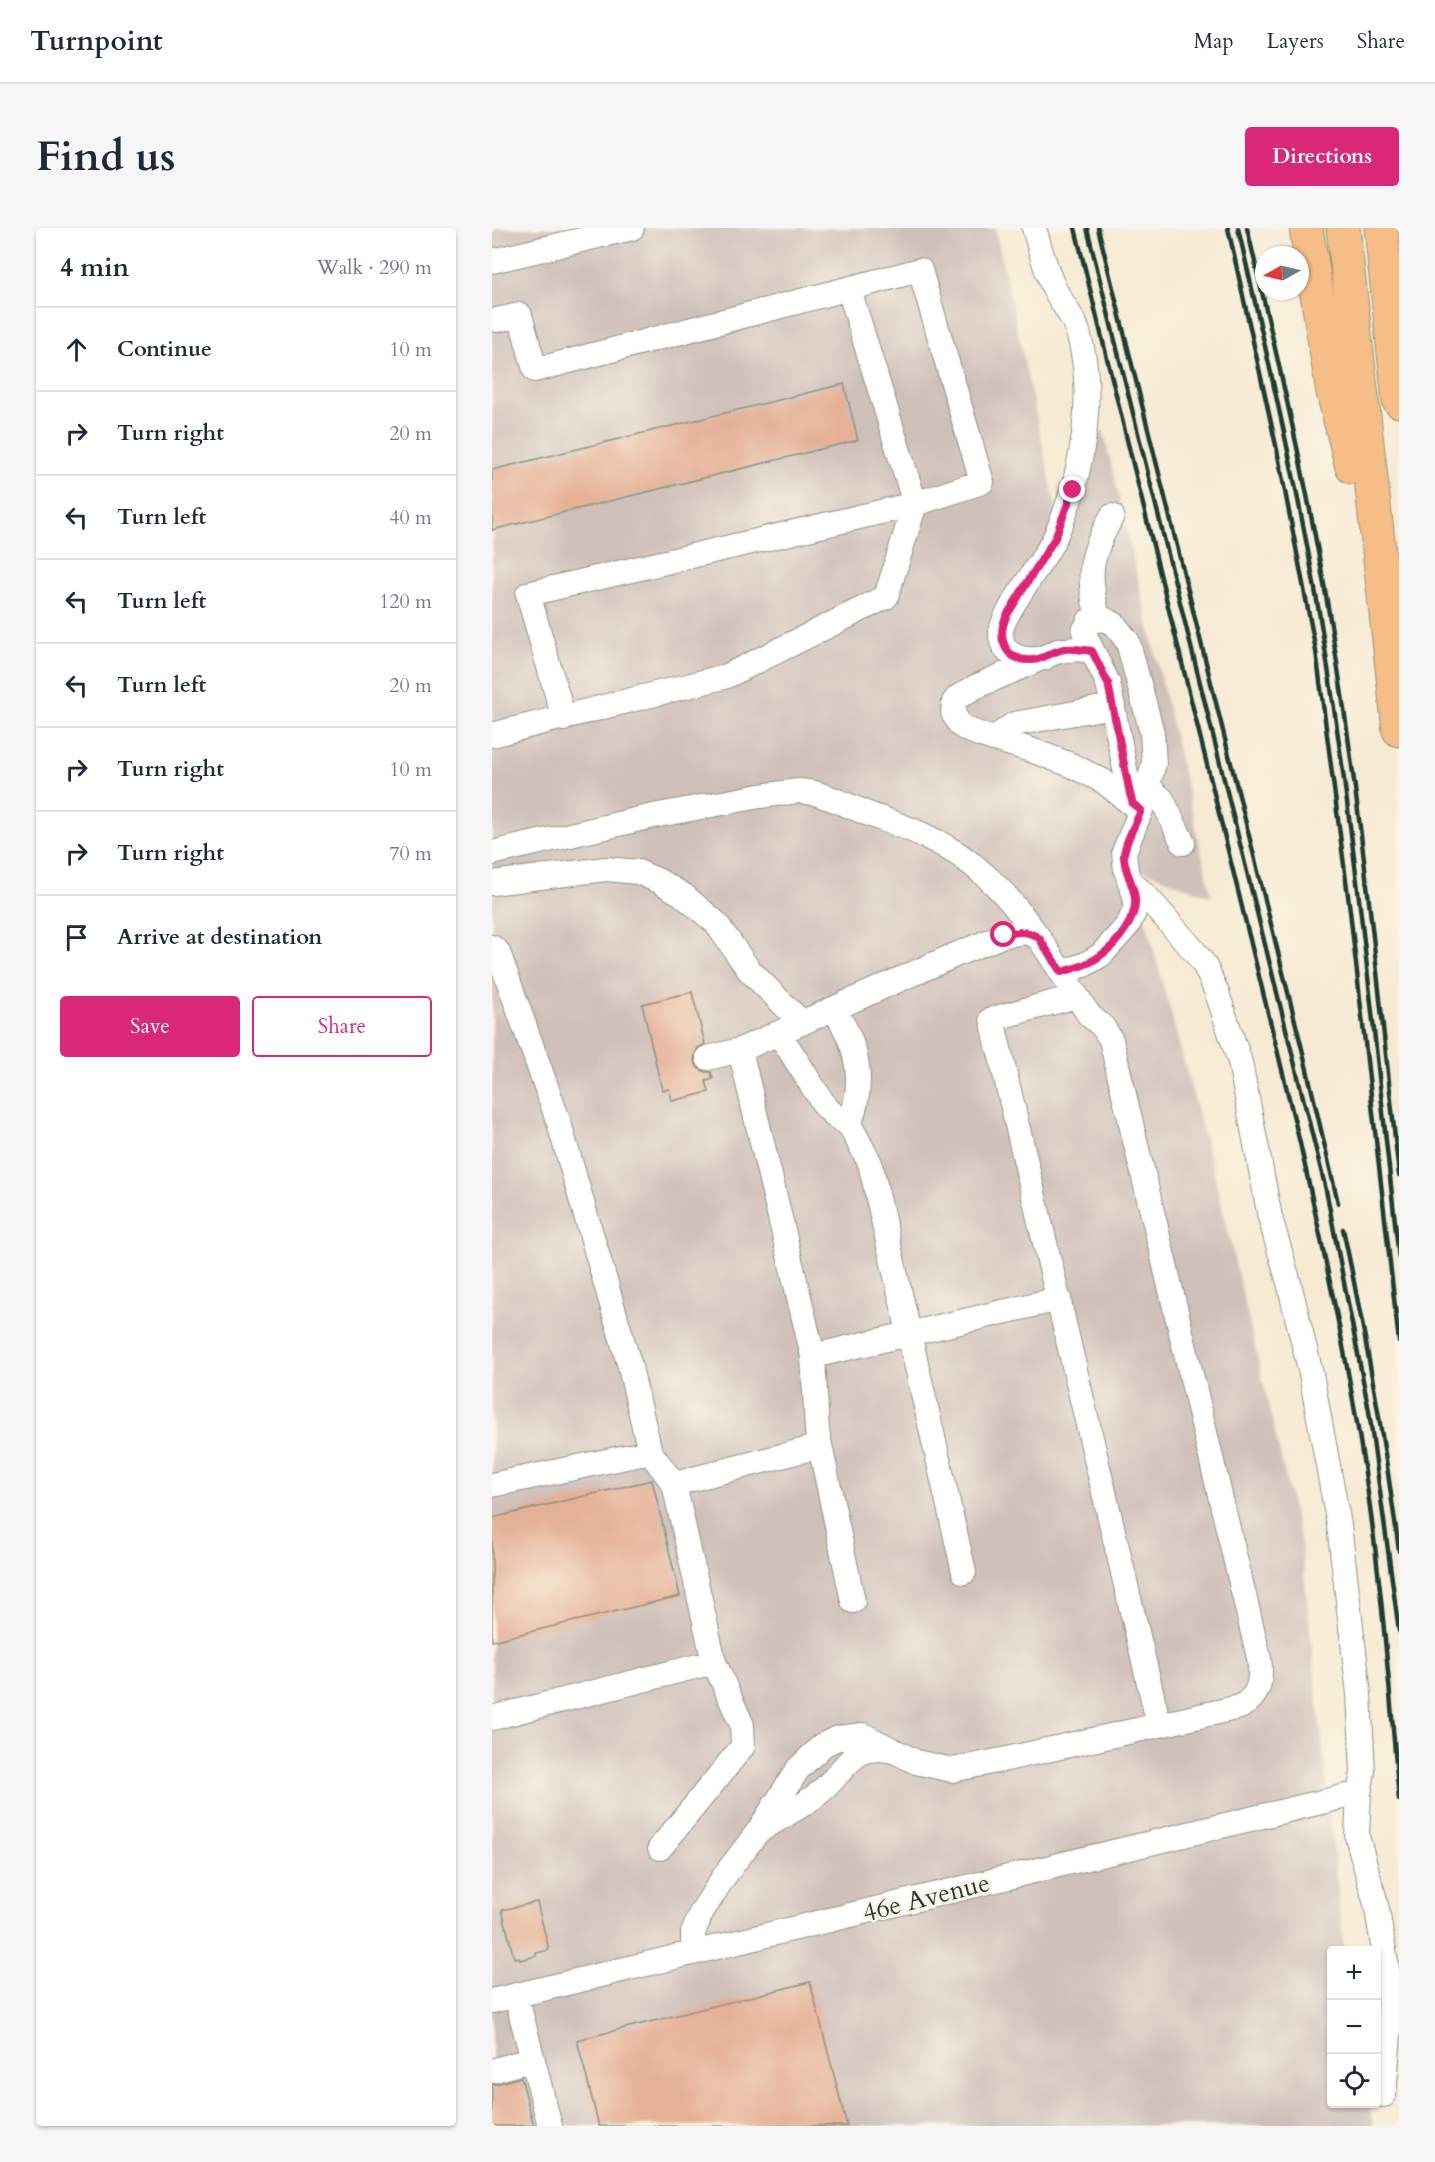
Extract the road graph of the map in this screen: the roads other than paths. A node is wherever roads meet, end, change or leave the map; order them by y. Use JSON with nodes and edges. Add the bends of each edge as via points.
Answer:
{"nodes":[{"id":1,"x":632,"y":228,"type":"edge"},
{"id":2,"x":1034,"y":228,"type":"edge"},
{"id":3,"x":1306,"y":228,"type":"edge"},
{"id":4,"x":1343,"y":228,"type":"edge"},
{"id":5,"x":1381,"y":228,"type":"edge"},
{"id":6,"x":492,"y":261,"type":"edge"},
{"id":7,"x":849,"y":290,"type":"junction"},
{"id":8,"x":494,"y":321,"type":"edge"},
{"id":9,"x":1399,"y":401,"type":"edge"},
{"id":10,"x":915,"y":504,"type":"junction"},
{"id":11,"x":1112,"y":516,"type":"dead end"},
{"id":12,"x":1382,"y":583,"type":"junction"},
{"id":13,"x":1098,"y":618,"type":"junction"},
{"id":14,"x":1092,"y":651,"type":"junction"},
{"id":15,"x":1044,"y":658,"type":"junction"},
{"id":16,"x":1113,"y":706,"type":"junction"},
{"id":17,"x":564,"y":718,"type":"junction"},
{"id":18,"x":1399,"y":730,"type":"edge"},
{"id":19,"x":492,"y":735,"type":"edge"},
{"id":20,"x":993,"y":739,"type":"junction"},
{"id":21,"x":1141,"y":800,"type":"junction"},
{"id":22,"x":1183,"y":843,"type":"dead end"},
{"id":23,"x":492,"y":853,"type":"edge"},
{"id":24,"x":492,"y":883,"type":"edge"},
{"id":25,"x":1132,"y":884,"type":"junction"},
{"id":26,"x":1015,"y":904,"type":"junction"},
{"id":27,"x":1004,"y":935,"type":"junction"},
{"id":28,"x":1039,"y":938,"type":"junction"},
{"id":29,"x":492,"y":947,"type":"edge"},
{"id":30,"x":1061,"y":972,"type":"junction"},
{"id":31,"x":1077,"y":996,"type":"junction"},
{"id":32,"x":832,"y":1009,"type":"junction"},
{"id":33,"x":802,"y":1023,"type":"junction"},
{"id":34,"x":779,"y":1033,"type":"junction"},
{"id":35,"x":740,"y":1050,"type":"junction"},
{"id":36,"x":708,"y":1058,"type":"dead end"},
{"id":37,"x":849,"y":1124,"type":"junction"},
{"id":38,"x":1059,"y":1299,"type":"junction"},
{"id":39,"x":910,"y":1334,"type":"junction"},
{"id":40,"x":813,"y":1356,"type":"junction"},
{"id":41,"x":820,"y":1446,"type":"junction"},
{"id":42,"x":650,"y":1452,"type":"junction"},
{"id":43,"x":674,"y":1484,"type":"junction"},
{"id":44,"x":492,"y":1485,"type":"edge"},
{"id":45,"x":964,"y":1572,"type":"dead end"},
{"id":46,"x":853,"y":1601,"type":"dead end"},
{"id":47,"x":714,"y":1662,"type":"junction"},
{"id":48,"x":492,"y":1718,"type":"edge"},
{"id":49,"x":1159,"y":1725,"type":"junction"},
{"id":50,"x":894,"y":1752,"type":"junction"},
{"id":51,"x":1359,"y":1793,"type":"junction"},
{"id":52,"x":759,"y":1830,"type":"junction"},
{"id":53,"x":660,"y":1848,"type":"dead end"},
{"id":54,"x":693,"y":1953,"type":"junction"},
{"id":55,"x":516,"y":1995,"type":"junction"},
{"id":56,"x":492,"y":2001,"type":"edge"},
{"id":57,"x":533,"y":2059,"type":"junction"},
{"id":58,"x":492,"y":2071,"type":"edge"},
{"id":59,"x":1384,"y":2095,"type":"dead end"},
{"id":60,"x":550,"y":2126,"type":"edge"}],
"edges":[{"from":1,"to":6,"type":"street"},
{"from":2,"to":15,"type":"street","via":[[1053,286],[1078,330],[1086,388],[1073,490],[1055,538],[1001,630],[1003,643],[1011,654],[1024,660]]},
{"from":3,"to":12,"type":"highway","via":[[1333,392]]},
{"from":4,"to":12,"type":"highway"},
{"from":5,"to":9,"type":"highway"},
{"from":7,"to":8,"type":"street","via":[[535,370],[520,315]]},
{"from":7,"to":10,"type":"street"},
{"from":7,"to":10,"type":"street","via":[[920,270],[982,482]]},
{"from":10,"to":17,"type":"street","via":[[886,597],[727,676]]},
{"from":10,"to":17,"type":"street","via":[[528,594]]},
{"from":11,"to":13,"type":"street","via":[[1091,565],[1091,591]]},
{"from":12,"to":18,"type":"highway"},
{"from":13,"to":14,"type":"street","via":[[1089,621],[1084,631]]},
{"from":13,"to":21,"type":"street","via":[[1114,624],[1128,642],[1155,748]]},
{"from":14,"to":15,"type":"street","via":[[1066,649]]},
{"from":14,"to":16,"type":"street","via":[[1108,683]]},
{"from":15,"to":20,"type":"street","via":[[975,687],[954,702],[953,713],[960,725]]},
{"from":16,"to":20,"type":"street","via":[[1014,723]]},
{"from":16,"to":21,"type":"street"},
{"from":17,"to":19,"type":"street"},
{"from":20,"to":21,"type":"street","via":[[1071,765]]},
{"from":21,"to":22,"type":"street","via":[[1162,799]]},
{"from":21,"to":25,"type":"street","via":[[1124,852]]},
{"from":23,"to":26,"type":"street","via":[[653,816],[800,791],[831,798],[923,834],[968,860]]},
{"from":24,"to":33,"type":"street","via":[[606,868],[638,872],[659,881],[710,917],[749,970]]},
{"from":25,"to":30,"type":"street","via":[[1134,912],[1115,941],[1084,965]]},
{"from":25,"to":51,"type":"street","via":[[1205,966],[1240,1062],[1270,1217],[1299,1324],[1339,1525],[1359,1694],[1363,1772]]},
{"from":26,"to":27,"type":"street","via":[[1018,918]]},
{"from":26,"to":28,"type":"street"},
{"from":27,"to":28,"type":"street","via":[[1028,932]]},
{"from":27,"to":32,"type":"street"},
{"from":28,"to":30,"type":"street"},
{"from":29,"to":42,"type":"street","via":[[498,952],[558,1120],[629,1363]]},
{"from":30,"to":31,"type":"street"},
{"from":31,"to":38,"type":"street","via":[[992,1019]]},
{"from":31,"to":49,"type":"street","via":[[1111,1040],[1259,1658],[1260,1686],[1249,1702]]},
{"from":32,"to":33,"type":"street"},
{"from":32,"to":37,"type":"street","via":[[847,1030],[858,1061],[855,1111]]},
{"from":33,"to":34,"type":"street"},
{"from":34,"to":35,"type":"street"},
{"from":34,"to":37,"type":"street","via":[[825,1106]]},
{"from":35,"to":36,"type":"street"},
{"from":35,"to":40,"type":"street"},
{"from":37,"to":39,"type":"street","via":[[870,1162]]},
{"from":38,"to":39,"type":"street"},
{"from":38,"to":49,"type":"street"},
{"from":39,"to":40,"type":"street"},
{"from":39,"to":45,"type":"street"},
{"from":40,"to":41,"type":"street"},
{"from":41,"to":43,"type":"street"},
{"from":41,"to":46,"type":"street"},
{"from":42,"to":43,"type":"street"},
{"from":42,"to":44,"type":"street"},
{"from":43,"to":47,"type":"street"},
{"from":47,"to":48,"type":"street"},
{"from":47,"to":53,"type":"street","via":[[742,1725],[743,1746]]},
{"from":49,"to":50,"type":"street","via":[[952,1770],[916,1762]]},
{"from":50,"to":52,"type":"street","via":[[881,1749],[854,1755],[820,1792]]},
{"from":50,"to":52,"type":"street","via":[[863,1735],[838,1738],[823,1745],[798,1769]]},
{"from":51,"to":54,"type":"street","name":"46e Avenue"},
{"from":51,"to":59,"type":"street","via":[[1357,1836],[1376,1904],[1388,1974],[1389,2049]]},
{"from":52,"to":54,"type":"street","via":[[701,1913],[693,1934]]},
{"from":54,"to":55,"type":"street","name":"46e Avenue"},
{"from":55,"to":56,"type":"street","name":"46e Avenue"},
{"from":55,"to":57,"type":"street"},
{"from":57,"to":58,"type":"street"},
{"from":57,"to":60,"type":"street"}]}
